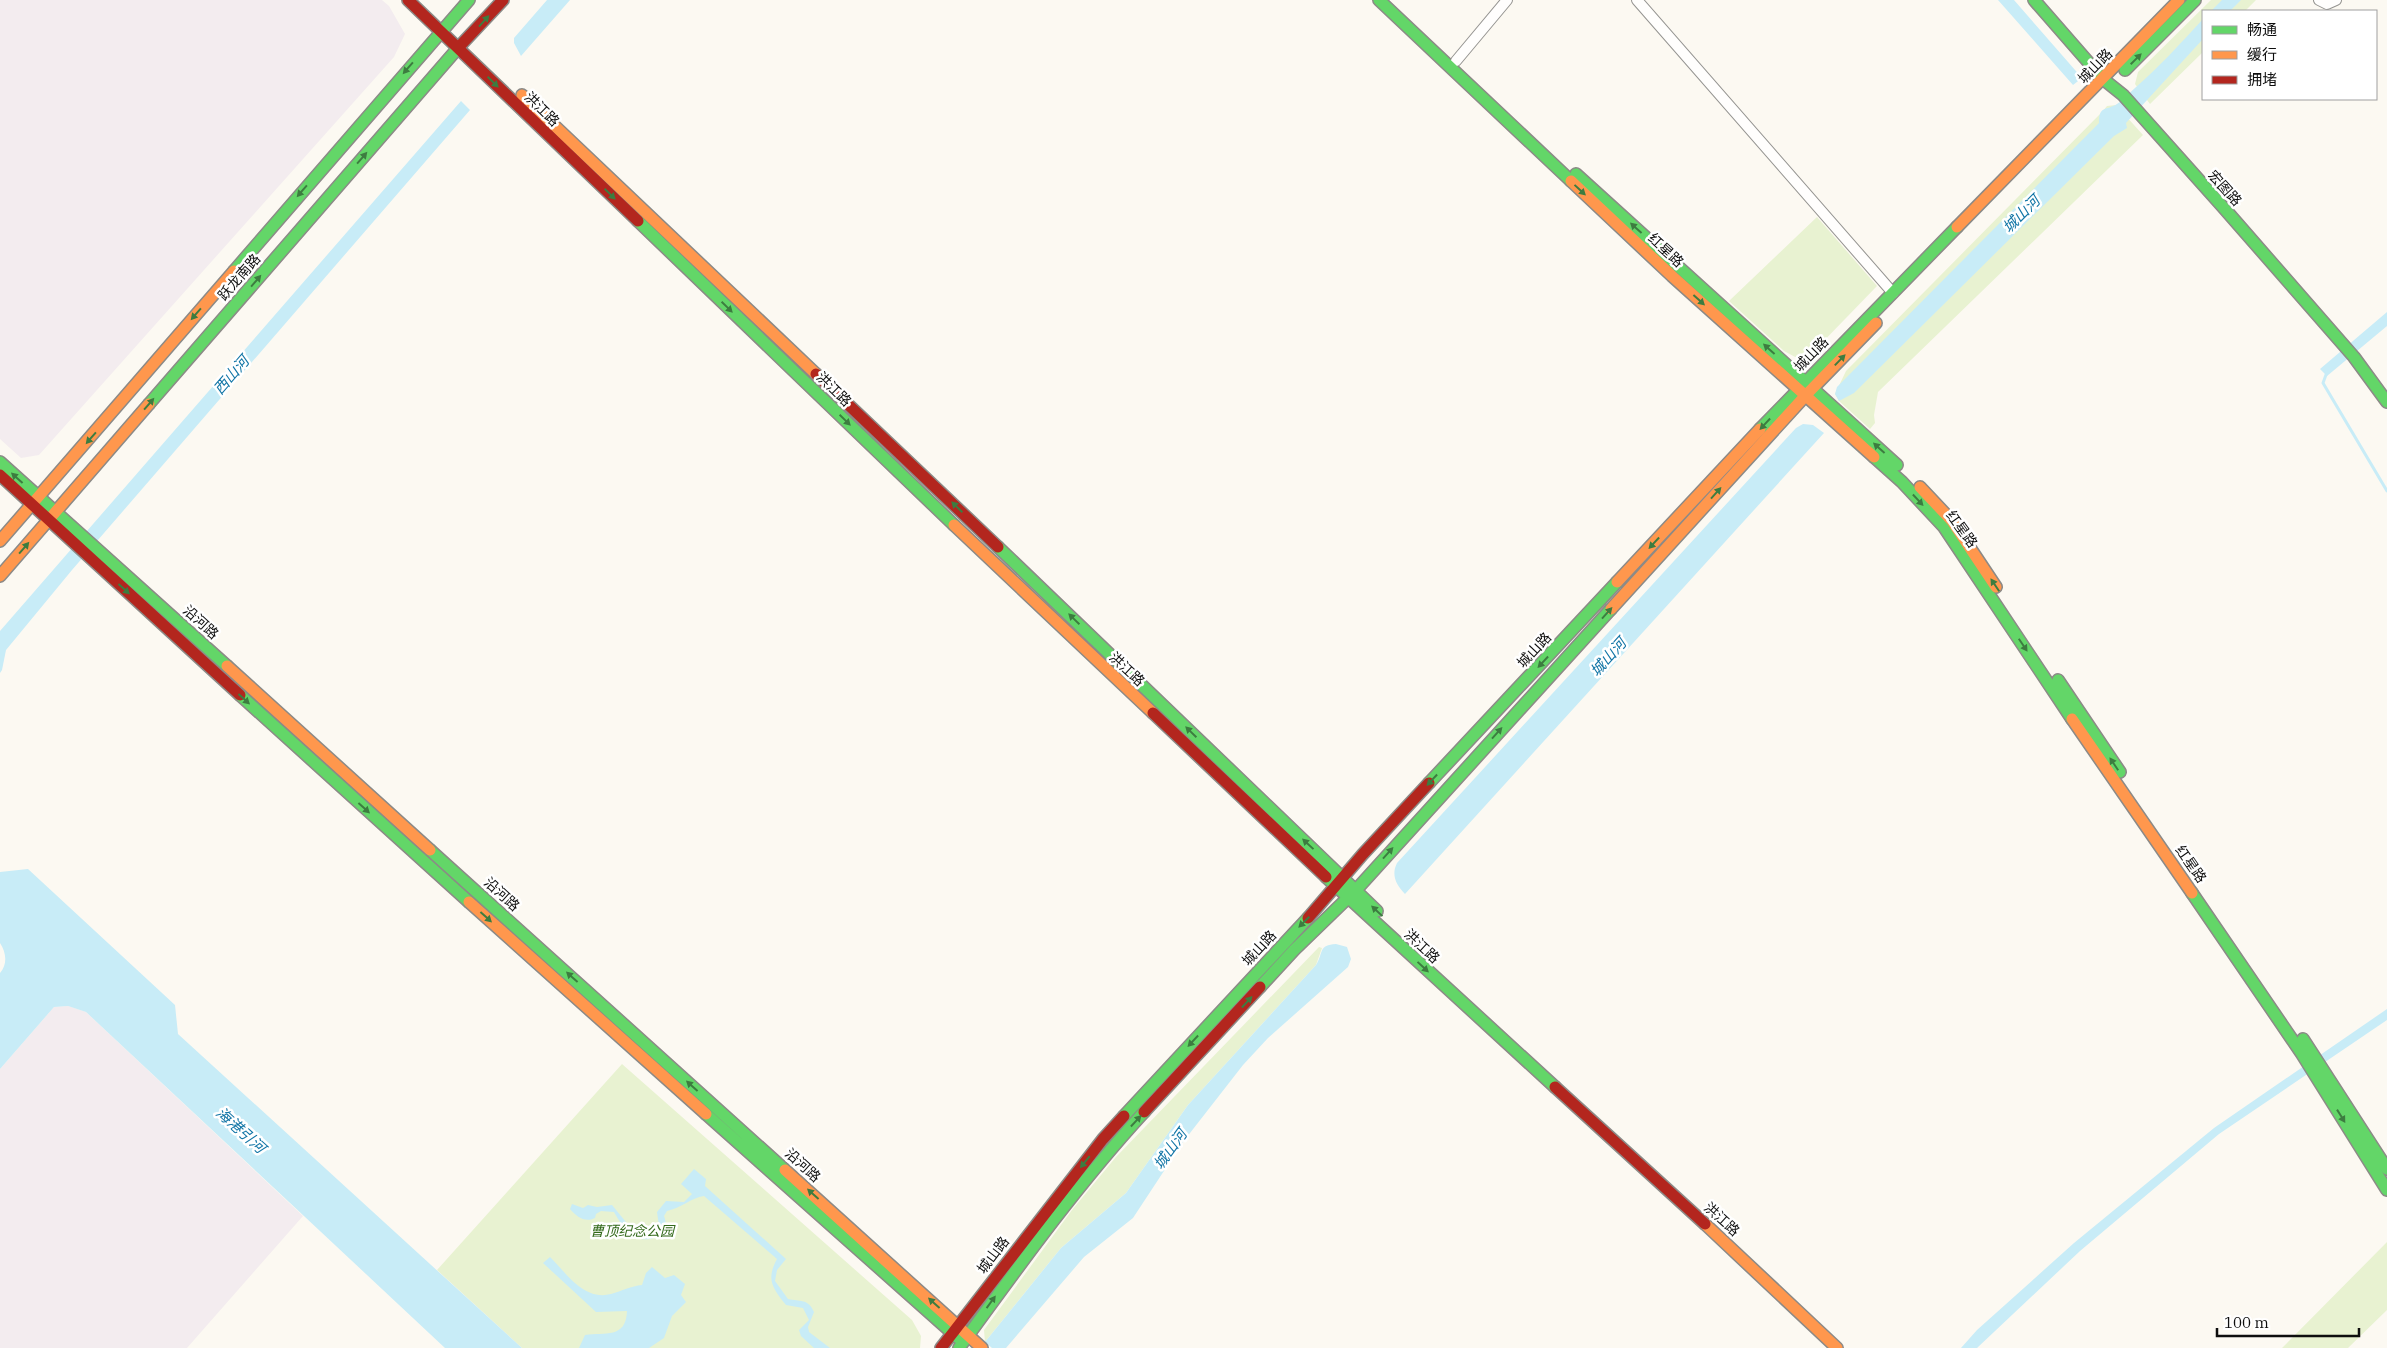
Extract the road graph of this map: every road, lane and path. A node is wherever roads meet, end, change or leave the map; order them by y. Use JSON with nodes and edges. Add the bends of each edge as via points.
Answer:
{"nodes":[{"id":1,"x":408,"y":0,"type":"edge"},
{"id":2,"x":422,"y":0,"type":"edge"},
{"id":3,"x":469,"y":0,"type":"edge"},
{"id":4,"x":503,"y":0,"type":"edge"},
{"id":5,"x":1379,"y":0,"type":"edge"},
{"id":6,"x":1392,"y":0,"type":"edge"},
{"id":7,"x":1507,"y":0,"type":"edge"},
{"id":8,"x":1637,"y":0,"type":"edge"},
{"id":9,"x":2034,"y":0,"type":"edge"},
{"id":10,"x":2179,"y":0,"type":"edge"},
{"id":11,"x":2195,"y":0,"type":"edge"},
{"id":12,"x":2319,"y":0,"type":"edge"},
{"id":13,"x":2336,"y":0,"type":"edge"},
{"id":14,"x":444,"y":28,"type":"junction"},
{"id":15,"x":461,"y":45,"type":"junction"},
{"id":16,"x":1456,"y":61,"type":"junction"},
{"id":17,"x":2107,"y":82,"type":"junction"},
{"id":18,"x":1893,"y":293,"type":"junction"},
{"id":19,"x":1805,"y":388,"type":"junction"},
{"id":20,"x":2387,"y":402,"type":"edge"},
{"id":21,"x":0,"y":462,"type":"edge"},
{"id":22,"x":0,"y":476,"type":"edge"},
{"id":23,"x":36,"y":501,"type":"junction"},
{"id":24,"x":52,"y":516,"type":"junction"},
{"id":25,"x":0,"y":541,"type":"edge"},
{"id":26,"x":0,"y":576,"type":"edge"},
{"id":27,"x":1340,"y":882,"type":"junction"},
{"id":28,"x":1352,"y":894,"type":"junction"},
{"id":29,"x":2319,"y":1072,"type":"junction"},
{"id":30,"x":2387,"y":1169,"type":"edge"},
{"id":31,"x":2387,"y":1190,"type":"edge"},
{"id":32,"x":956,"y":1329,"type":"junction"},
{"id":33,"x":964,"y":1343,"type":"edge"},
{"id":34,"x":941,"y":1348,"type":"edge"},
{"id":35,"x":982,"y":1348,"type":"edge"},
{"id":36,"x":1836,"y":1348,"type":"edge"},
{"id":37,"x":1850,"y":1348,"type":"edge"}],
"edges":[{"from":1,"to":14,"type":"main road","name":"洪江路"},
{"from":2,"to":14,"type":"main road","name":"洪江路"},
{"from":3,"to":14,"type":"main road","name":"跃龙南路"},
{"from":15,"to":4,"type":"main road","name":"跃龙南路","one_way":true},
{"from":5,"to":19,"type":"main road","name":"红星路","one_way":true,"via":[[1672,276]]},
{"from":6,"to":16,"type":"main road","name":"红星路"},
{"from":7,"to":16,"type":"street"},
{"from":8,"to":18,"type":"street"},
{"from":9,"to":17,"type":"main road","name":"宏图路"},
{"from":10,"to":17,"type":"main road","name":"城山路"},
{"from":17,"to":11,"type":"main road","name":"城山路","one_way":true},
{"from":12,"to":13,"type":"street","via":[[2327,4]]},
{"from":14,"to":15,"type":"main road","name":"洪江路"},
{"from":14,"to":23,"type":"main road","name":"跃龙南路","one_way":true},
{"from":24,"to":15,"type":"main road","name":"跃龙南路","one_way":true},
{"from":15,"to":27,"type":"main road","name":"洪江路","via":[[896,448]]},
{"from":19,"to":16,"type":"main road","name":"红星路","one_way":true},
{"from":17,"to":18,"type":"main road","name":"城山路"},
{"from":19,"to":17,"type":"main road","name":"城山路","one_way":true},
{"from":17,"to":20,"type":"main road","name":"宏图路","via":[[2123,95],[2342,343]]},
{"from":18,"to":19,"type":"main road","name":"城山路"},
{"from":19,"to":27,"type":"main road","name":"城山路","one_way":true},
{"from":28,"to":19,"type":"main road","name":"城山路","one_way":true},
{"from":19,"to":29,"type":"main road","name":"红星路","via":[[1944,527],[2098,757]]},
{"from":23,"to":21,"type":"main road","name":"沿河路","one_way":true},
{"from":22,"to":23,"type":"main road","name":"沿河路"},
{"from":23,"to":24,"type":"main road","name":"沿河路"},
{"from":23,"to":25,"type":"main road","name":"跃龙南路"},
{"from":26,"to":24,"type":"main road","name":"跃龙南路","one_way":true},
{"from":24,"to":32,"type":"main road","name":"沿河路","via":[[356,801]]},
{"from":27,"to":28,"type":"main road","name":"洪江路"},
{"from":27,"to":32,"type":"main road","name":"城山路","one_way":true,"via":[[1103,1139]]},
{"from":33,"to":28,"type":"main road","name":"城山路","one_way":true,"via":[[1035,1244],[1113,1146],[1294,950]]},
{"from":28,"to":36,"type":"main road","name":"洪江路","one_way":true},
{"from":37,"to":28,"type":"main road","name":"洪江路","one_way":true},
{"from":29,"to":30,"type":"main road","name":"红星路"},
{"from":29,"to":31,"type":"main road","name":"红星路","one_way":true},
{"from":32,"to":33,"type":"main road","name":"沿河路"},
{"from":32,"to":34,"type":"main road","name":"城山路"},
{"from":33,"to":35,"type":"main road","name":"沿河路"}]}
